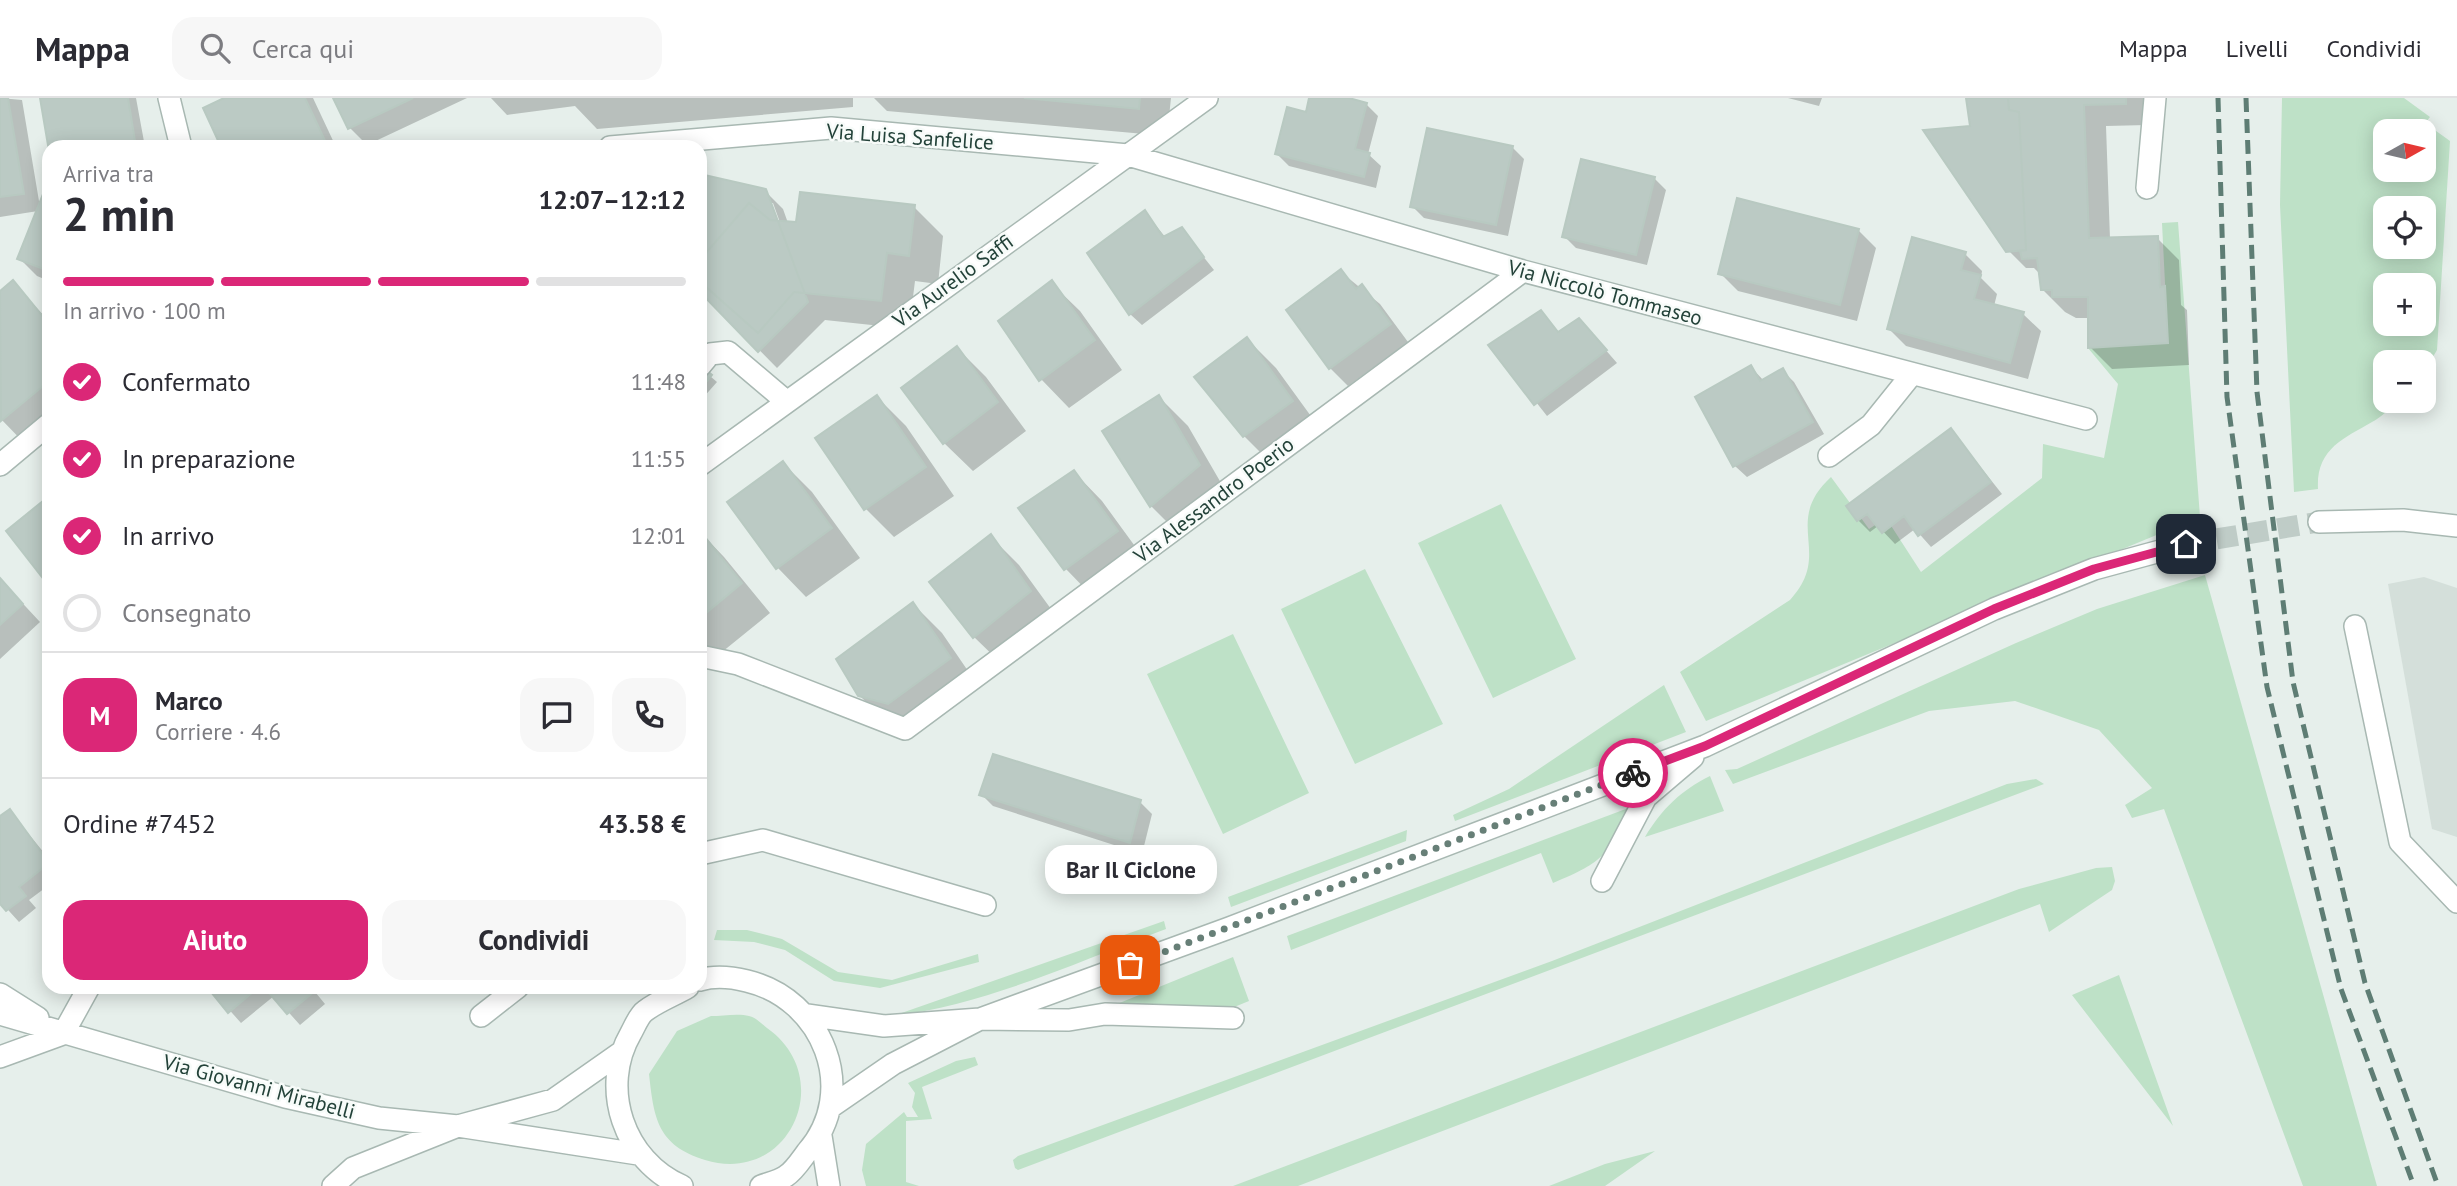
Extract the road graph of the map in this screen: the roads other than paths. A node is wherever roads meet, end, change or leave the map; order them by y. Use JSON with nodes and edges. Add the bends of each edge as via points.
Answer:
{"nodes":[{"id":1,"x":169,"y":98,"type":"edge"},
{"id":2,"x":1207,"y":98,"type":"edge"},
{"id":3,"x":2155,"y":98,"type":"edge"},
{"id":4,"x":179,"y":140,"type":"edge"},
{"id":5,"x":691,"y":140,"type":"edge"},
{"id":6,"x":1128,"y":155,"type":"junction"},
{"id":7,"x":2147,"y":188,"type":"dead end"},
{"id":8,"x":1523,"y":271,"type":"junction"},
{"id":9,"x":707,"y":358,"type":"edge"},
{"id":10,"x":1912,"y":374,"type":"junction"},
{"id":11,"x":787,"y":402,"type":"junction"},
{"id":12,"x":2086,"y":419,"type":"dead end"},
{"id":13,"x":42,"y":430,"type":"edge"},
{"id":14,"x":1829,"y":456,"type":"dead end"},
{"id":15,"x":707,"y":460,"type":"edge"},
{"id":16,"x":0,"y":466,"type":"edge"},
{"id":17,"x":2319,"y":522,"type":"tunnel mouth"},
{"id":18,"x":2457,"y":526,"type":"edge"},
{"id":19,"x":2186,"y":544,"type":"tunnel mouth"},
{"id":20,"x":2356,"y":626,"type":"dead end"},
{"id":21,"x":707,"y":657,"type":"edge"},
{"id":22,"x":1705,"y":746,"type":"junction"},
{"id":23,"x":707,"y":852,"type":"edge"},
{"id":24,"x":1602,"y":881,"type":"dead end"},
{"id":25,"x":2457,"y":902,"type":"edge"},
{"id":26,"x":985,"y":905,"type":"dead end"},
{"id":27,"x":707,"y":978,"type":"edge"},
{"id":28,"x":0,"y":994,"type":"edge"},
{"id":29,"x":85,"y":994,"type":"edge"},
{"id":30,"x":509,"y":994,"type":"edge"},
{"id":31,"x":673,"y":994,"type":"edge"},
{"id":32,"x":0,"y":1014,"type":"edge"},
{"id":33,"x":807,"y":1015,"type":"junction"},
{"id":34,"x":481,"y":1016,"type":"dead end"},
{"id":35,"x":1233,"y":1018,"type":"dead end"},
{"id":36,"x":981,"y":1019,"type":"junction"},
{"id":37,"x":63,"y":1034,"type":"junction"},
{"id":38,"x":620,"y":1053,"type":"junction"},
{"id":39,"x":0,"y":1057,"type":"edge"},
{"id":40,"x":832,"y":1106,"type":"junction"},
{"id":41,"x":458,"y":1126,"type":"junction"},
{"id":42,"x":821,"y":1136,"type":"junction"},
{"id":43,"x":638,"y":1154,"type":"junction"},
{"id":44,"x":333,"y":1186,"type":"edge"},
{"id":45,"x":682,"y":1186,"type":"edge"},
{"id":46,"x":761,"y":1186,"type":"edge"},
{"id":47,"x":830,"y":1186,"type":"edge"}],
"edges":[{"from":1,"to":4,"type":"street"},
{"from":2,"to":6,"type":"street","name":"Via Aurelio Saffi"},
{"from":3,"to":7,"type":"street"},
{"from":5,"to":6,"type":"street","name":"Via Luisa Sanfelice","via":[[831,128]]},
{"from":6,"to":8,"type":"street","name":"Via Niccolò Tommaseo"},
{"from":6,"to":11,"type":"street","name":"Via Aurelio Saffi"},
{"from":8,"to":10,"type":"street","name":"Via Niccolò Tommaseo"},
{"from":8,"to":21,"type":"street","name":"Via Alessandro Poerio","via":[[905,729],[738,664]]},
{"from":9,"to":11,"type":"street","via":[[728,352]]},
{"from":10,"to":12,"type":"street","name":"Via Niccolò Tommaseo"},
{"from":10,"to":14,"type":"street","via":[[1871,425]]},
{"from":11,"to":15,"type":"street","name":"Via Aurelio Saffi"},
{"from":13,"to":16,"type":"street"},
{"from":17,"to":18,"type":"street","via":[[2403,520]]},
{"from":19,"to":22,"type":"street","via":[[2094,569],[1994,609]]},
{"from":20,"to":25,"type":"street","via":[[2400,842]]},
{"from":22,"to":24,"type":"street","via":[[1646,797]]},
{"from":22,"to":36,"type":"street"},
{"from":23,"to":26,"type":"street","via":[[763,840]]},
{"from":27,"to":33,"type":"street","name":"Via Giovanni Mirabelli","via":[[727,976],[771,987]]},
{"from":28,"to":37,"type":"street"},
{"from":29,"to":37,"type":"street"},
{"from":30,"to":34,"type":"street"},
{"from":31,"to":38,"type":"street","name":"Via Giovanni Mirabelli","via":[[643,1012]]},
{"from":32,"to":37,"type":"street"},
{"from":33,"to":36,"type":"street","via":[[884,1026]]},
{"from":33,"to":40,"type":"street","name":"Via Giovanni Mirabelli","via":[[830,1057]]},
{"from":35,"to":36,"type":"street","via":[[1105,1014],[1069,1020]]},
{"from":36,"to":40,"type":"street","via":[[893,1064]]},
{"from":37,"to":39,"type":"street"},
{"from":37,"to":41,"type":"street","name":"Via Giovanni Mirabelli","via":[[285,1097],[379,1118]]},
{"from":38,"to":41,"type":"street","name":"Via Giovanni Mirabelli","via":[[553,1100]]},
{"from":38,"to":43,"type":"street","name":"Via Giovanni Mirabelli","via":[[617,1107]]},
{"from":40,"to":42,"type":"street","name":"Via Giovanni Mirabelli"},
{"from":41,"to":43,"type":"street","name":"Via Giovanni Mirabelli"},
{"from":41,"to":44,"type":"street","via":[[353,1168]]},
{"from":42,"to":46,"type":"street","name":"Via Giovanni Mirabelli","via":[[787,1175]]},
{"from":42,"to":47,"type":"street"},
{"from":43,"to":45,"type":"street","name":"Via Giovanni Mirabelli","via":[[663,1178]]}]}
